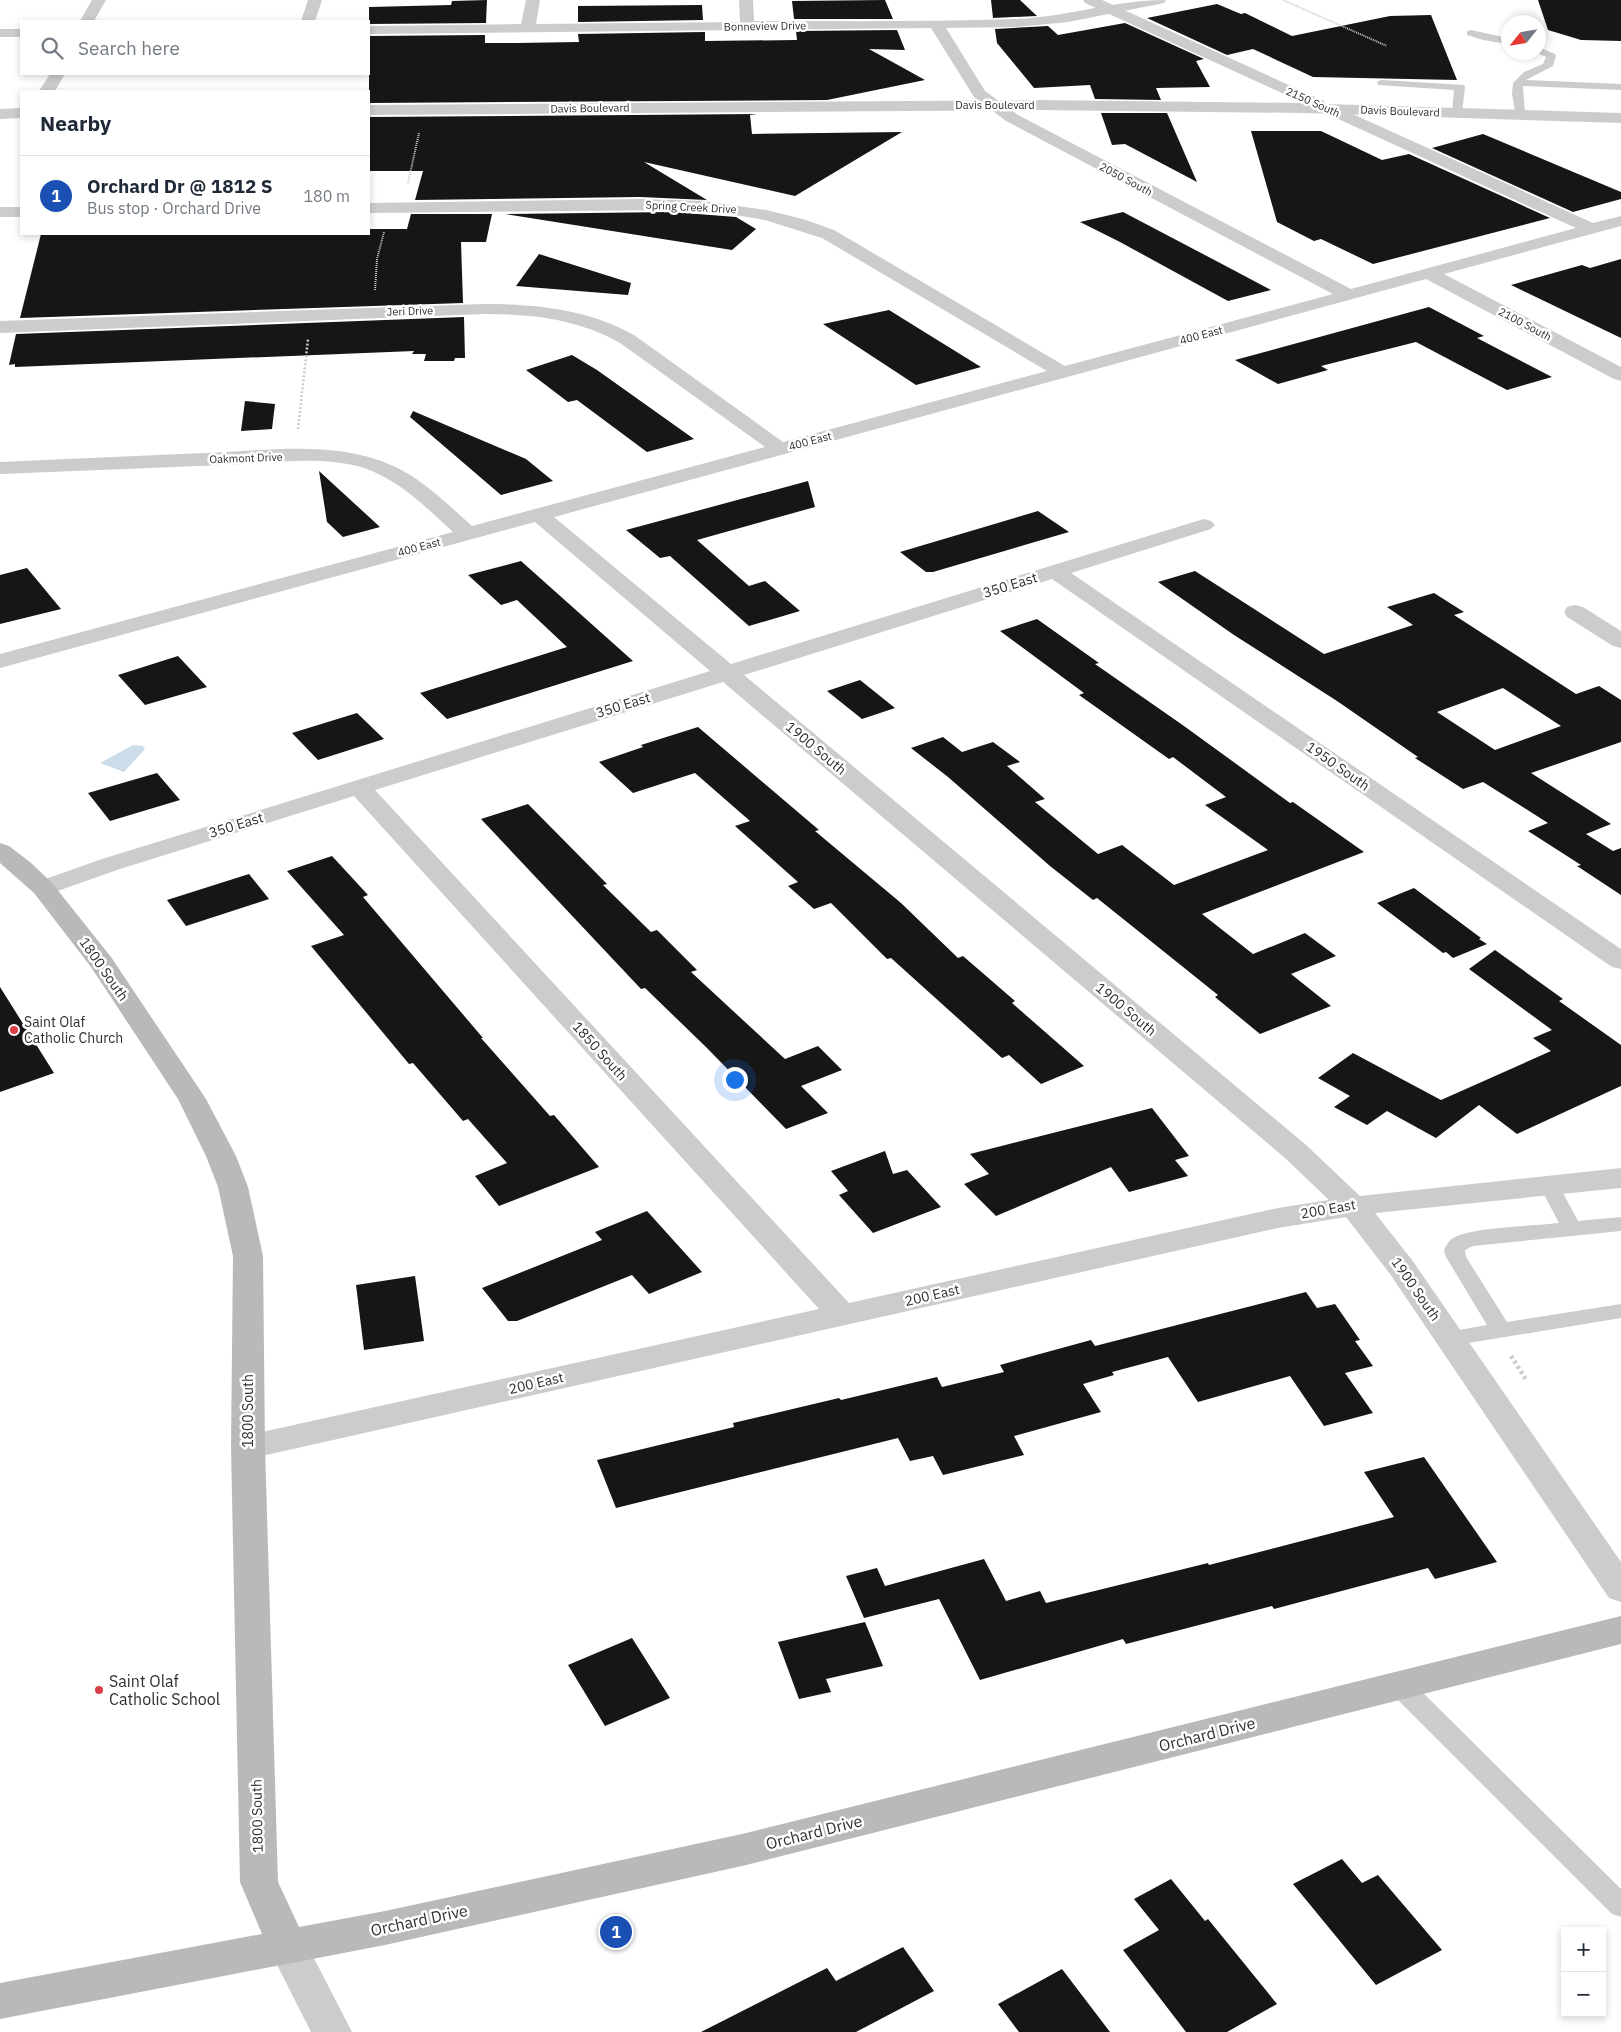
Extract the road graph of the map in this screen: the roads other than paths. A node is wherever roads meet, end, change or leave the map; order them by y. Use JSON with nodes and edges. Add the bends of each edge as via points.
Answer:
{"nodes":[{"id":1,"x":99,"y":0,"type":"edge"},
{"id":2,"x":315,"y":0,"type":"edge"},
{"id":3,"x":533,"y":0,"type":"edge"},
{"id":4,"x":746,"y":0,"type":"edge"},
{"id":5,"x":1090,"y":0,"type":"edge"},
{"id":6,"x":1159,"y":0,"type":"edge"},
{"id":7,"x":1111,"y":10,"type":"junction"},
{"id":8,"x":88,"y":20,"type":"edge"},
{"id":9,"x":308,"y":20,"type":"edge"},
{"id":10,"x":937,"y":24,"type":"junction"},
{"id":11,"x":747,"y":26,"type":"junction"},
{"id":12,"x":528,"y":28,"type":"junction"},
{"id":13,"x":370,"y":30,"type":"edge"},
{"id":14,"x":0,"y":33,"type":"edge"},
{"id":15,"x":20,"y":33,"type":"edge"},
{"id":16,"x":1471,"y":33,"type":"dead end"},
{"id":17,"x":1501,"y":40,"type":"edge"},
{"id":18,"x":1546,"y":54,"type":"edge"},
{"id":19,"x":56,"y":75,"type":"edge"},
{"id":20,"x":1382,"y":83,"type":"dead end"},
{"id":21,"x":1518,"y":83,"type":"junction"},
{"id":22,"x":1621,"y":87,"type":"edge"},
{"id":23,"x":49,"y":90,"type":"edge"},
{"id":24,"x":993,"y":105,"type":"junction"},
{"id":25,"x":1329,"y":109,"type":"junction"},
{"id":26,"x":370,"y":110,"type":"edge"},
{"id":27,"x":1457,"y":113,"type":"junction"},
{"id":28,"x":0,"y":114,"type":"edge"},
{"id":29,"x":20,"y":114,"type":"edge"},
{"id":30,"x":1520,"y":115,"type":"junction"},
{"id":31,"x":1621,"y":118,"type":"edge"},
{"id":32,"x":370,"y":208,"type":"edge"},
{"id":33,"x":0,"y":212,"type":"edge"},
{"id":34,"x":20,"y":212,"type":"edge"},
{"id":35,"x":1621,"y":221,"type":"edge"},
{"id":36,"x":1592,"y":229,"type":"junction"},
{"id":37,"x":1428,"y":273,"type":"junction"},
{"id":38,"x":1349,"y":295,"type":"junction"},
{"id":39,"x":0,"y":327,"type":"edge"},
{"id":40,"x":1062,"y":372,"type":"junction"},
{"id":41,"x":1621,"y":375,"type":"edge"},
{"id":42,"x":780,"y":449,"type":"junction"},
{"id":43,"x":0,"y":468,"type":"edge"},
{"id":44,"x":538,"y":514,"type":"junction"},
{"id":45,"x":1204,"y":525,"type":"dead end"},
{"id":46,"x":468,"y":534,"type":"junction"},
{"id":47,"x":1054,"y":571,"type":"junction"},
{"id":48,"x":1575,"y":612,"type":"dead end"},
{"id":49,"x":1621,"y":641,"type":"edge"},
{"id":50,"x":0,"y":661,"type":"edge"},
{"id":51,"x":727,"y":673,"type":"junction"},
{"id":52,"x":359,"y":787,"type":"junction"},
{"id":53,"x":0,"y":851,"type":"edge"},
{"id":54,"x":43,"y":888,"type":"junction"},
{"id":55,"x":1621,"y":961,"type":"edge"},
{"id":56,"x":1621,"y":1178,"type":"edge"},
{"id":57,"x":1549,"y":1185,"type":"junction"},
{"id":58,"x":1352,"y":1205,"type":"junction"},
{"id":59,"x":1621,"y":1224,"type":"edge"},
{"id":60,"x":1572,"y":1229,"type":"junction"},
{"id":61,"x":1621,"y":1311,"type":"edge"},
{"id":62,"x":842,"y":1315,"type":"junction"},
{"id":63,"x":1501,"y":1329,"type":"junction"},
{"id":64,"x":1450,"y":1338,"type":"junction"},
{"id":65,"x":248,"y":1447,"type":"junction"},
{"id":66,"x":1621,"y":1589,"type":"edge"},
{"id":67,"x":1621,"y":1630,"type":"edge"},
{"id":68,"x":1400,"y":1686,"type":"junction"},
{"id":69,"x":1621,"y":1906,"type":"edge"},
{"id":70,"x":288,"y":1946,"type":"junction"},
{"id":71,"x":0,"y":2001,"type":"edge"},
{"id":72,"x":332,"y":2032,"type":"edge"}],
"edges":[{"from":1,"to":8,"type":"street"},
{"from":2,"to":9,"type":"street"},
{"from":3,"to":12,"type":"street"},
{"from":4,"to":11,"type":"street"},
{"from":5,"to":7,"type":"street","name":"2150 South"},
{"from":6,"to":7,"type":"street","name":"Bonneview Drive"},
{"from":7,"to":10,"type":"street","name":"Bonneview Drive","via":[[1043,21]]},
{"from":7,"to":25,"type":"street","name":"2150 South"},
{"from":10,"to":11,"type":"street","name":"Bonneview Drive"},
{"from":10,"to":24,"type":"street","name":"2050 South","via":[[941,36],[979,94]]},
{"from":11,"to":12,"type":"street","name":"Bonneview Drive"},
{"from":12,"to":13,"type":"street","name":"Bonneview Drive"},
{"from":14,"to":15,"type":"street"},
{"from":16,"to":17,"type":"lane"},
{"from":18,"to":21,"type":"lane","via":[[1551,56],[1548,66],[1528,73]]},
{"from":19,"to":23,"type":"street"},
{"from":20,"to":27,"type":"lane","via":[[1460,87]]},
{"from":21,"to":22,"type":"lane"},
{"from":21,"to":30,"type":"lane","via":[[1515,89]]},
{"from":24,"to":25,"type":"street","name":"Davis Boulevard"},
{"from":24,"to":26,"type":"street","name":"Davis Boulevard"},
{"from":24,"to":38,"type":"street","name":"2050 South","via":[[1037,132]]},
{"from":25,"to":27,"type":"street","name":"Davis Boulevard"},
{"from":25,"to":36,"type":"street","name":"2150 South"},
{"from":27,"to":30,"type":"street","name":"Davis Boulevard"},
{"from":28,"to":29,"type":"street"},
{"from":30,"to":31,"type":"street","name":"Davis Boulevard"},
{"from":32,"to":40,"type":"street","name":"Spring Creek Drive","via":[[680,205],[767,214],[828,234]]},
{"from":33,"to":34,"type":"street"},
{"from":35,"to":36,"type":"street","name":"400 East"},
{"from":36,"to":37,"type":"street","name":"400 East"},
{"from":37,"to":38,"type":"street","name":"400 East"},
{"from":37,"to":41,"type":"street","name":"2100 South"},
{"from":38,"to":40,"type":"street","name":"400 East"},
{"from":39,"to":42,"type":"street","name":"Jeri Drive","via":[[484,309],[546,313],[596,324],[627,339]]},
{"from":40,"to":42,"type":"street","name":"400 East"},
{"from":42,"to":44,"type":"street","name":"400 East"},
{"from":43,"to":46,"type":"street","name":"Oakmont Drive","via":[[288,456],[348,459],[366,462],[396,474]]},
{"from":44,"to":46,"type":"street","name":"400 East"},
{"from":44,"to":51,"type":"street","name":"1900 South"},
{"from":45,"to":47,"type":"street","name":"350 East"},
{"from":46,"to":50,"type":"street","name":"400 East"},
{"from":47,"to":51,"type":"street","name":"350 East"},
{"from":47,"to":55,"type":"street","name":"1950 South"},
{"from":48,"to":49,"type":"street"},
{"from":51,"to":52,"type":"street","name":"350 East"},
{"from":51,"to":58,"type":"street","name":"1900 South","via":[[1296,1151]]},
{"from":52,"to":54,"type":"street","name":"350 East"},
{"from":52,"to":62,"type":"street","name":"1850 South"},
{"from":53,"to":54,"type":"main road","name":"1800 South"},
{"from":54,"to":65,"type":"main road","name":"1800 South","via":[[102,963],[192,1099],[233,1187],[248,1256]]},
{"from":56,"to":57,"type":"street","name":"200 East"},
{"from":57,"to":58,"type":"street","name":"200 East"},
{"from":57,"to":60,"type":"lane"},
{"from":58,"to":62,"type":"street","name":"200 East","via":[[1278,1218]]},
{"from":58,"to":64,"type":"street","name":"1900 South","via":[[1401,1267]]},
{"from":59,"to":60,"type":"lane"},
{"from":60,"to":63,"type":"lane","via":[[1472,1239],[1459,1243],[1454,1250]]},
{"from":61,"to":63,"type":"lane"},
{"from":62,"to":65,"type":"street","name":"200 East"},
{"from":63,"to":64,"type":"lane"},
{"from":64,"to":66,"type":"street","name":"1900 South"},
{"from":65,"to":70,"type":"main road","name":"1800 South","via":[[258,1882]]},
{"from":67,"to":68,"type":"main road","name":"Orchard Drive"},
{"from":68,"to":69,"type":"lane"},
{"from":68,"to":70,"type":"main road","name":"Orchard Drive","via":[[742,1850],[566,1890]]},
{"from":70,"to":71,"type":"main road","name":"Orchard Drive"},
{"from":70,"to":72,"type":"street","name":"1800 South"}]}
